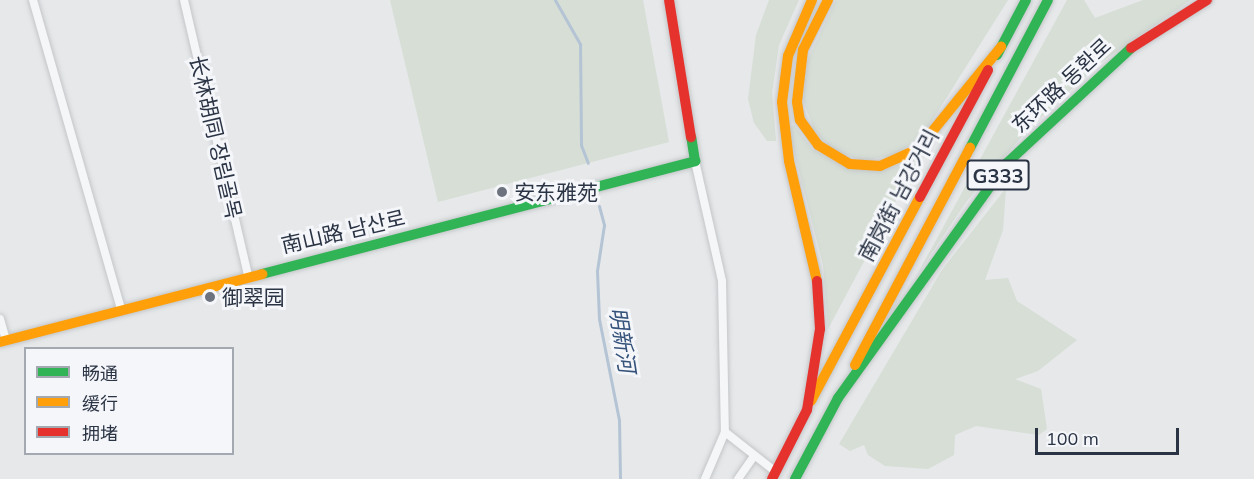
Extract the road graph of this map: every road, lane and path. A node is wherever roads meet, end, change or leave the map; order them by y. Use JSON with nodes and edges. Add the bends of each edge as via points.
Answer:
{"nodes":[{"id":1,"x":33,"y":0,"type":"edge"},
{"id":2,"x":184,"y":0,"type":"edge"},
{"id":3,"x":669,"y":0,"type":"edge"},
{"id":4,"x":812,"y":0,"type":"edge"},
{"id":5,"x":828,"y":0,"type":"edge"},
{"id":6,"x":1026,"y":0,"type":"edge"},
{"id":7,"x":1048,"y":0,"type":"edge"},
{"id":8,"x":1207,"y":0,"type":"edge"},
{"id":9,"x":1001,"y":47,"type":"junction"},
{"id":10,"x":696,"y":161,"type":"junction"},
{"id":11,"x":248,"y":274,"type":"junction"},
{"id":12,"x":120,"y":308,"type":"junction"},
{"id":13,"x":0,"y":319,"type":"edge"},
{"id":14,"x":3,"y":341,"type":"edge"},
{"id":15,"x":838,"y":398,"type":"junction"},
{"id":16,"x":807,"y":410,"type":"junction"},
{"id":17,"x":725,"y":432,"type":"junction"},
{"id":18,"x":754,"y":456,"type":"junction"},
{"id":19,"x":774,"y":475,"type":"edge"},
{"id":20,"x":705,"y":479,"type":"edge"},
{"id":21,"x":738,"y":479,"type":"edge"},
{"id":22,"x":795,"y":479,"type":"edge"}],
"edges":[{"from":1,"to":12,"type":"street"},
{"from":2,"to":11,"type":"street","name":"长林胡同 장림골목"},
{"from":3,"to":10,"type":"main road"},
{"from":4,"to":16,"type":"main road","via":[[788,56],[782,102],[821,305]]},
{"from":5,"to":9,"type":"main road","via":[[803,50],[796,102],[800,120],[818,146],[850,165],[880,166],[918,149]]},
{"from":6,"to":9,"type":"main road","name":"南岗街 남강거리"},
{"from":7,"to":15,"type":"main road","name":"南岗街 남강거리"},
{"from":8,"to":15,"type":"main road","name":"东环路 동환로","number":"G333","via":[[1131,48],[1014,156],[968,212]]},
{"from":9,"to":16,"type":"main road","name":"南岗街 남강거리"},
{"from":10,"to":11,"type":"main road","name":"南山路 남산로"},
{"from":10,"to":17,"type":"street","via":[[722,281]]},
{"from":11,"to":12,"type":"main road","name":"南山路 남산로"},
{"from":12,"to":14,"type":"main road","name":"南山路 남산로"},
{"from":13,"to":14,"type":"street"},
{"from":15,"to":22,"type":"main road","number":"G333"},
{"from":16,"to":19,"type":"main road","name":"南岗街 남강거리"},
{"from":17,"to":18,"type":"street"},
{"from":17,"to":20,"type":"street"},
{"from":18,"to":19,"type":"street"},
{"from":18,"to":21,"type":"street"}]}
